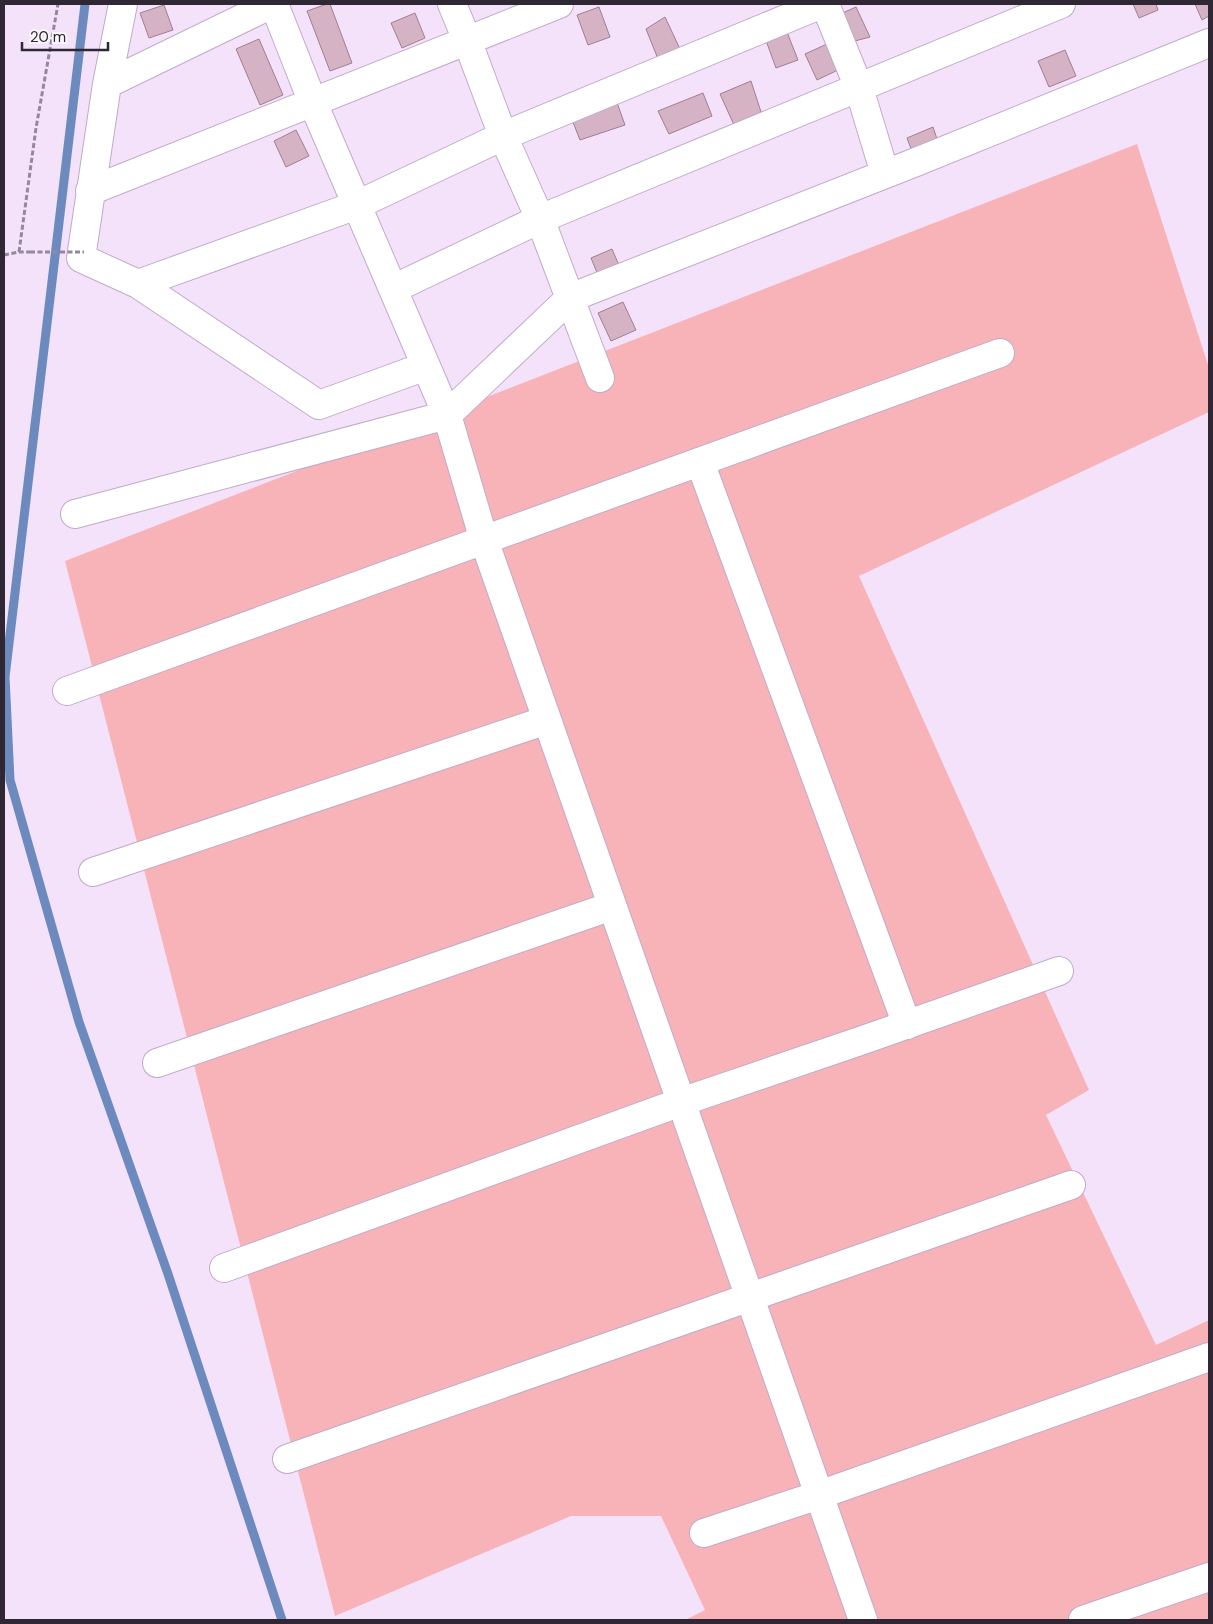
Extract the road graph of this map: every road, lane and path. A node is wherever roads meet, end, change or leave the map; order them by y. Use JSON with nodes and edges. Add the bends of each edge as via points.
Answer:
{"nodes":[{"id":1,"x":58,"y":4,"type":"edge"},
{"id":2,"x":123,"y":4,"type":"edge"},
{"id":3,"x":273,"y":4,"type":"edge"},
{"id":4,"x":452,"y":4,"type":"edge"},
{"id":5,"x":559,"y":4,"type":"edge"},
{"id":6,"x":824,"y":4,"type":"edge"},
{"id":7,"x":1061,"y":4,"type":"edge"},
{"id":8,"x":467,"y":40,"type":"junction"},
{"id":9,"x":1209,"y":43,"type":"edge"},
{"id":10,"x":107,"y":84,"type":"junction"},
{"id":11,"x":859,"y":88,"type":"junction"},
{"id":12,"x":313,"y":103,"type":"junction"},
{"id":13,"x":503,"y":136,"type":"junction"},
{"id":14,"x":885,"y":174,"type":"junction"},
{"id":15,"x":90,"y":191,"type":"junction"},
{"id":16,"x":357,"y":205,"type":"junction"},
{"id":17,"x":540,"y":219,"type":"junction"},
{"id":18,"x":19,"y":252,"type":"junction"},
{"id":19,"x":84,"y":252,"type":"dead end"},
{"id":20,"x":4,"y":255,"type":"edge"},
{"id":21,"x":138,"y":284,"type":"junction"},
{"id":22,"x":393,"y":289,"type":"junction"},
{"id":23,"x":570,"y":298,"type":"junction"},
{"id":24,"x":1000,"y":353,"type":"dead end"},
{"id":25,"x":426,"y":366,"type":"junction"},
{"id":26,"x":600,"y":378,"type":"dead end"},
{"id":27,"x":447,"y":415,"type":"junction"},
{"id":28,"x":700,"y":462,"type":"junction"},
{"id":29,"x":75,"y":514,"type":"dead end"},
{"id":30,"x":484,"y":540,"type":"junction"},
{"id":31,"x":67,"y":691,"type":"dead end"},
{"id":32,"x":547,"y":720,"type":"junction"},
{"id":33,"x":93,"y":872,"type":"dead end"},
{"id":34,"x":612,"y":906,"type":"junction"},
{"id":35,"x":1059,"y":971,"type":"dead end"},
{"id":36,"x":906,"y":1025,"type":"junction"},
{"id":37,"x":157,"y":1062,"type":"dead end"},
{"id":38,"x":681,"y":1102,"type":"junction"},
{"id":39,"x":1071,"y":1185,"type":"dead end"},
{"id":40,"x":224,"y":1268,"type":"dead end"},
{"id":41,"x":750,"y":1297,"type":"junction"},
{"id":42,"x":1209,"y":1357,"type":"edge"},
{"id":43,"x":287,"y":1459,"type":"dead end"},
{"id":44,"x":819,"y":1495,"type":"junction"},
{"id":45,"x":704,"y":1533,"type":"dead end"},
{"id":46,"x":1209,"y":1577,"type":"edge"},
{"id":47,"x":863,"y":1620,"type":"edge"},
{"id":48,"x":1083,"y":1620,"type":"edge"}],
"edges":[{"from":1,"to":18,"type":"path"},
{"from":2,"to":10,"type":"street"},
{"from":3,"to":10,"type":"street"},
{"from":3,"to":12,"type":"street"},
{"from":4,"to":8,"type":"street"},
{"from":5,"to":8,"type":"street"},
{"from":6,"to":11,"type":"street"},
{"from":6,"to":13,"type":"street"},
{"from":7,"to":11,"type":"street"},
{"from":8,"to":12,"type":"street"},
{"from":8,"to":13,"type":"street"},
{"from":9,"to":14,"type":"street"},
{"from":10,"to":15,"type":"street"},
{"from":11,"to":14,"type":"street"},
{"from":11,"to":17,"type":"street"},
{"from":12,"to":15,"type":"street"},
{"from":12,"to":16,"type":"street"},
{"from":13,"to":16,"type":"street"},
{"from":13,"to":17,"type":"street"},
{"from":14,"to":23,"type":"street"},
{"from":15,"to":21,"type":"street","via":[[81,258]]},
{"from":16,"to":21,"type":"street"},
{"from":16,"to":22,"type":"street"},
{"from":17,"to":22,"type":"street"},
{"from":17,"to":23,"type":"street"},
{"from":18,"to":19,"type":"path","bridge":true},
{"from":18,"to":20,"type":"path"},
{"from":21,"to":25,"type":"street","via":[[319,406]]},
{"from":22,"to":25,"type":"street"},
{"from":23,"to":26,"type":"street"},
{"from":23,"to":27,"type":"street"},
{"from":24,"to":28,"type":"street"},
{"from":25,"to":27,"type":"street"},
{"from":27,"to":29,"type":"street"},
{"from":27,"to":30,"type":"street"},
{"from":28,"to":30,"type":"street"},
{"from":28,"to":36,"type":"street"},
{"from":30,"to":31,"type":"street"},
{"from":30,"to":32,"type":"street"},
{"from":32,"to":33,"type":"street"},
{"from":32,"to":34,"type":"street"},
{"from":34,"to":37,"type":"street"},
{"from":34,"to":38,"type":"street"},
{"from":35,"to":36,"type":"street"},
{"from":36,"to":38,"type":"street"},
{"from":38,"to":40,"type":"street"},
{"from":38,"to":41,"type":"street"},
{"from":39,"to":41,"type":"street"},
{"from":41,"to":43,"type":"street"},
{"from":41,"to":44,"type":"street"},
{"from":42,"to":44,"type":"street"},
{"from":44,"to":45,"type":"street"},
{"from":44,"to":47,"type":"street"},
{"from":46,"to":48,"type":"street"}]}
